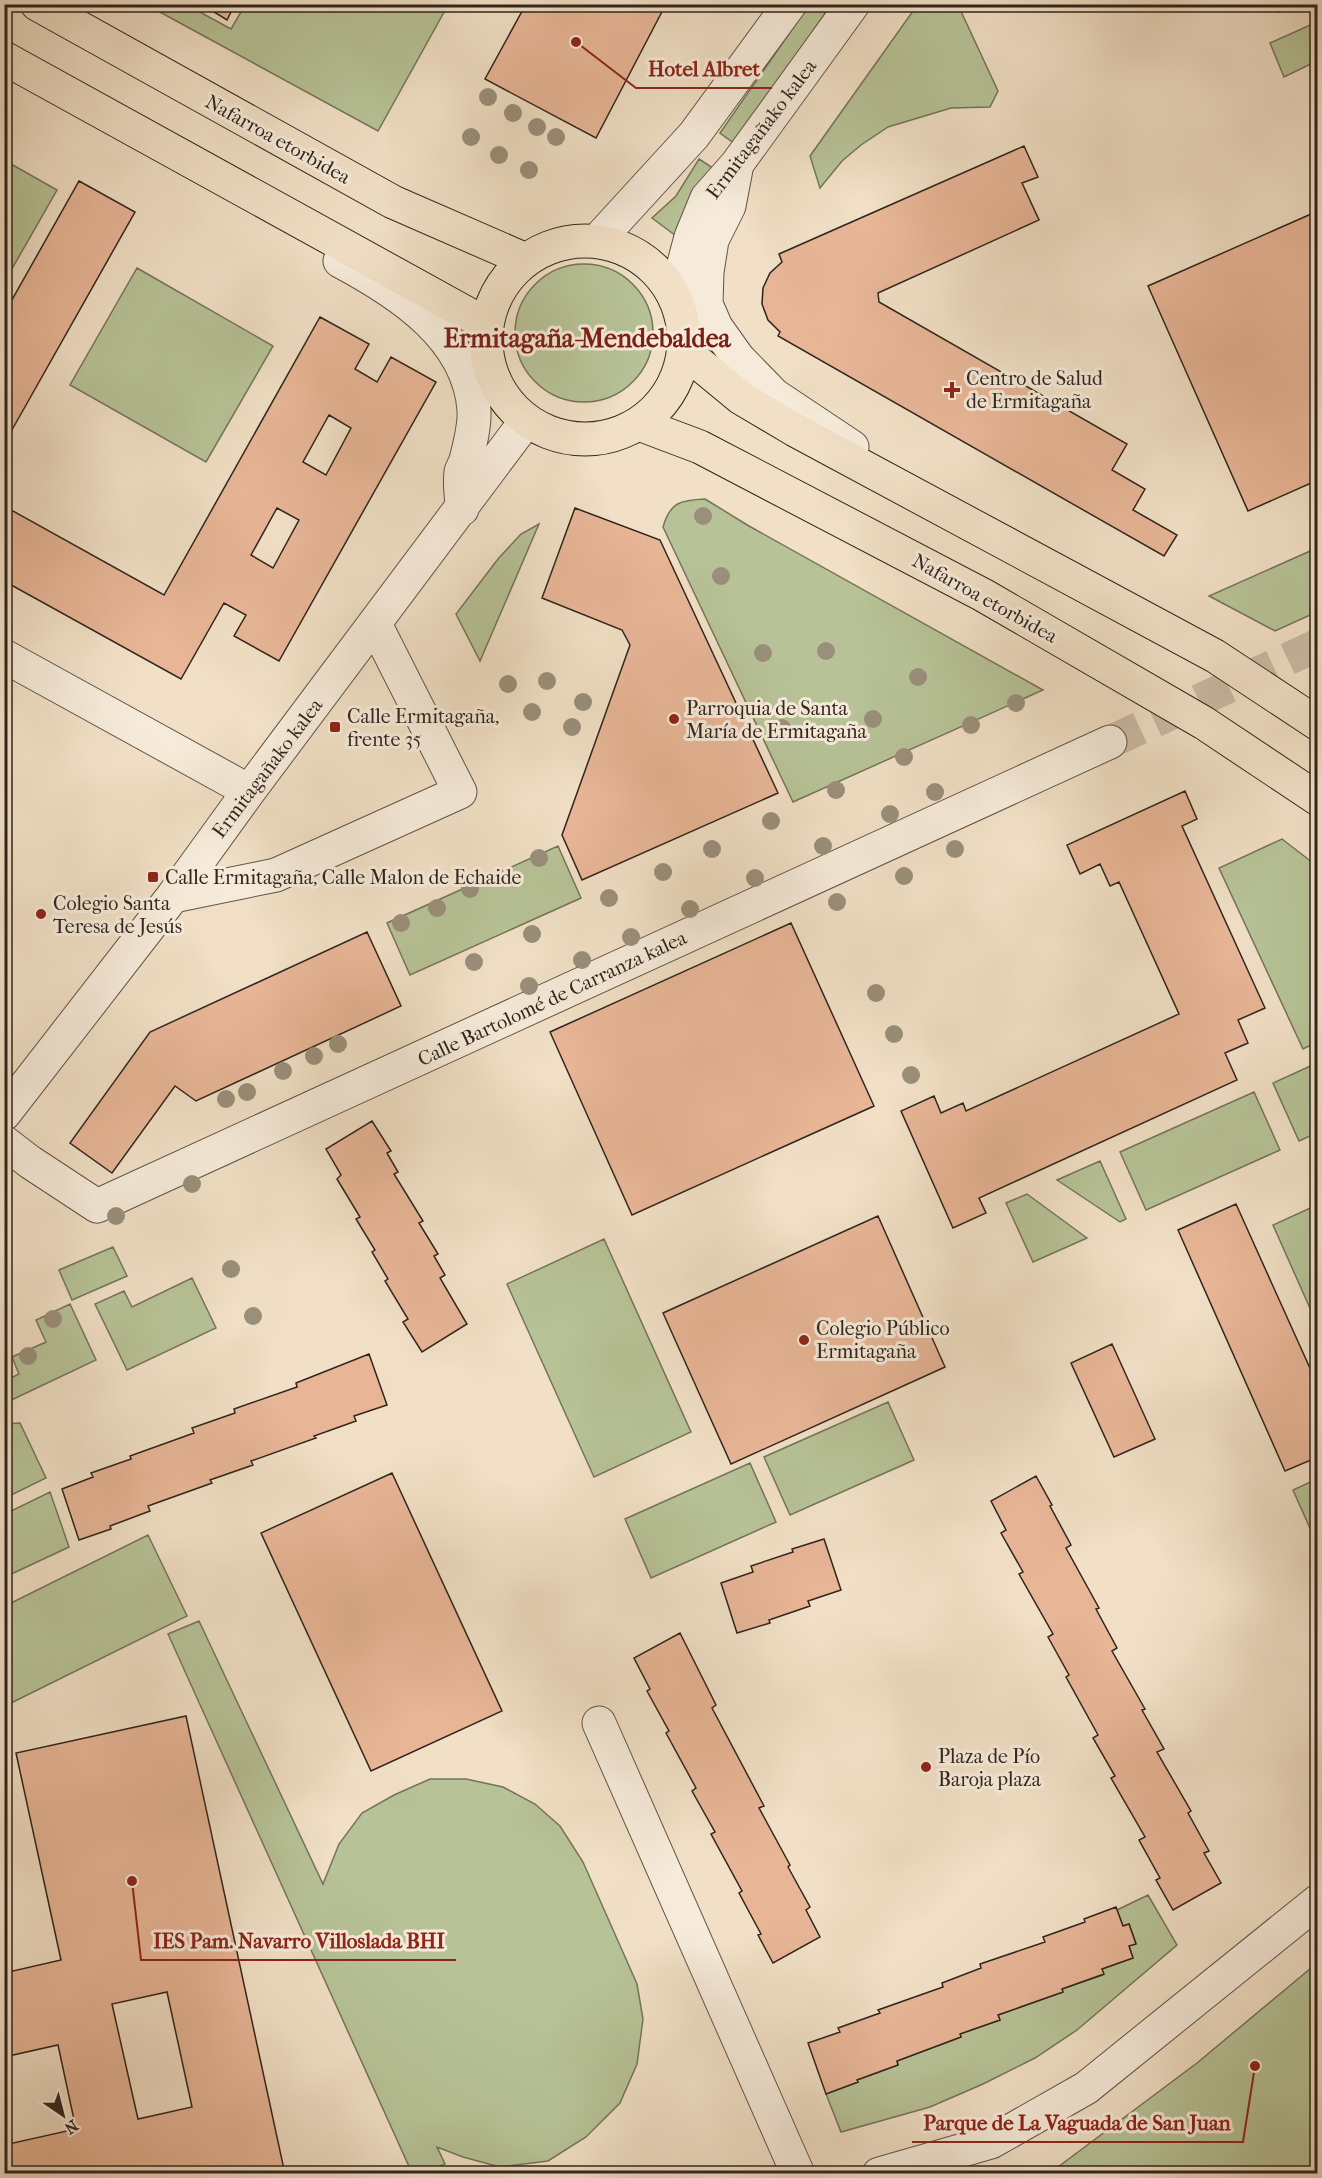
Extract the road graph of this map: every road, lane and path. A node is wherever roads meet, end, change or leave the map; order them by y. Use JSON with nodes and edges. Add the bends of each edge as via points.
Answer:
{"nodes":[{"id":1,"x":37,"y":4,"type":"edge"},
{"id":2,"x":790,"y":4,"type":"edge"},
{"id":3,"x":853,"y":4,"type":"edge"},
{"id":4,"x":4,"y":58,"type":"edge"},
{"id":5,"x":738,"y":164,"type":"junction"},
{"id":6,"x":267,"y":202,"type":"junction"},
{"id":7,"x":597,"y":241,"type":"junction"},
{"id":8,"x":526,"y":260,"type":"junction"},
{"id":9,"x":675,"y":297,"type":"junction"},
{"id":10,"x":486,"y":324,"type":"junction"},
{"id":11,"x":684,"y":351,"type":"junction"},
{"id":12,"x":526,"y":421,"type":"junction"},
{"id":13,"x":639,"y":424,"type":"junction"},
{"id":14,"x":863,"y":467,"type":"junction"},
{"id":15,"x":462,"y":509,"type":"junction"},
{"id":16,"x":375,"y":624,"type":"junction"},
{"id":17,"x":4,"y":656,"type":"edge"},
{"id":18,"x":1317,"y":724,"type":"edge"},
{"id":19,"x":1110,"y":742,"type":"tunnel mouth"},
{"id":20,"x":249,"y":791,"type":"junction"},
{"id":21,"x":1317,"y":799,"type":"edge"},
{"id":22,"x":173,"y":896,"type":"junction"},
{"id":23,"x":4,"y":1114,"type":"edge"},
{"id":24,"x":4,"y":1142,"type":"edge"},
{"id":25,"x":599,"y":1723,"type":"dead end"},
{"id":26,"x":1317,"y":1900,"type":"edge"},
{"id":27,"x":798,"y":2174,"type":"edge"},
{"id":28,"x":879,"y":2174,"type":"edge"}],
"edges":[{"from":1,"to":8,"type":"main road","name":"Nafarroa etorbidea","via":[[393,202]]},
{"from":2,"to":7,"type":"street","via":[[694,135]]},
{"from":3,"to":5,"type":"street","name":"Ermitagañako kalea"},
{"from":4,"to":6,"type":"main road"},
{"from":5,"to":9,"type":"street","name":"Ermitagañako kalea","via":[[707,198],[691,237]]},
{"from":5,"to":14,"type":"street","via":[[729,206],[712,240],[706,304],[709,312],[738,358],[774,395],[854,448]]},
{"from":6,"to":10,"type":"main road"},
{"from":6,"to":15,"type":"street","via":[[300,238],[398,296],[430,322],[464,368],[474,411],[461,472]]},
{"from":7,"to":8,"type":"main road","via":[[556,245]]},
{"from":7,"to":9,"type":"main road","via":[[629,250],[656,269]]},
{"from":8,"to":10,"type":"main road","via":[[507,277]]},
{"from":9,"to":11,"type":"main road","via":[[683,323]]},
{"from":10,"to":12,"type":"main road","via":[[485,351],[492,378],[506,402]]},
{"from":11,"to":13,"type":"main road","via":[[677,380],[661,404]]},
{"from":11,"to":14,"type":"main road","via":[[741,398]]},
{"from":12,"to":13,"type":"main road","via":[[552,435],[582,440],[611,436]]},
{"from":12,"to":15,"type":"street","name":"Ermitagañako kalea"},
{"from":13,"to":21,"type":"main road","name":"Nafarroa etorbidea","via":[[700,447],[983,595],[1204,723]]},
{"from":14,"to":18,"type":"main road","via":[[1215,656]]},
{"from":15,"to":16,"type":"street","name":"Ermitagañako kalea"},
{"from":16,"to":20,"type":"street","name":"Ermitagañako kalea"},
{"from":16,"to":22,"type":"street","via":[[460,792],[276,875]]},
{"from":17,"to":20,"type":"street"},
{"from":19,"to":24,"type":"street","name":"Calle Bartolomé de Carranza kalea","via":[[97,1206]]},
{"from":20,"to":22,"type":"street","name":"Ermitagañako kalea"},
{"from":22,"to":23,"type":"street","name":"Ermitagañako kalea"},
{"from":25,"to":27,"type":"street"},
{"from":26,"to":28,"type":"street","via":[[1086,2088],[991,2142]]}]}
